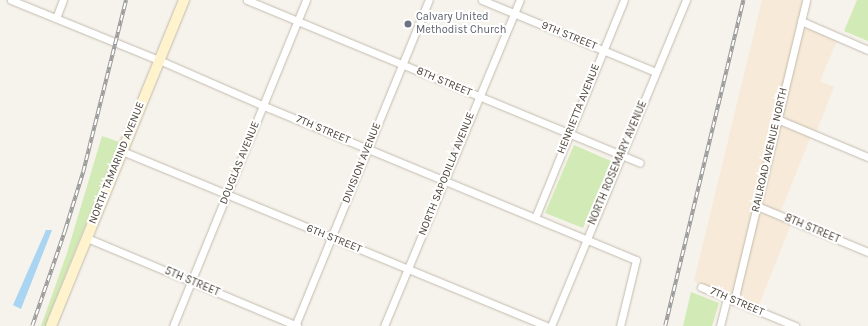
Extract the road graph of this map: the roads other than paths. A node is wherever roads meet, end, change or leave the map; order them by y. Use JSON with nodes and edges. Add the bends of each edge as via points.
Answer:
{"nodes":[{"id":1,"x":11,"y":0,"type":"edge"},
{"id":2,"x":63,"y":0,"type":"edge"},
{"id":3,"x":184,"y":0,"type":"edge"},
{"id":4,"x":247,"y":0,"type":"edge"},
{"id":5,"x":306,"y":0,"type":"edge"},
{"id":6,"x":429,"y":0,"type":"edge"},
{"id":7,"x":482,"y":0,"type":"edge"},
{"id":8,"x":520,"y":0,"type":"edge"},
{"id":9,"x":624,"y":0,"type":"edge"},
{"id":10,"x":686,"y":0,"type":"edge"},
{"id":11,"x":806,"y":0,"type":"edge"},
{"id":12,"x":515,"y":13,"type":"junction"},
{"id":13,"x":56,"y":18,"type":"junction"},
{"id":14,"x":298,"y":21,"type":"junction"},
{"id":15,"x":801,"y":21,"type":"junction"},
{"id":16,"x":604,"y":50,"type":"junction"},
{"id":17,"x":868,"y":50,"type":"edge"},
{"id":18,"x":159,"y":60,"type":"junction"},
{"id":19,"x":402,"y":64,"type":"junction"},
{"id":20,"x":656,"y":72,"type":"junction"},
{"id":21,"x":479,"y":96,"type":"junction"},
{"id":22,"x":263,"y":105,"type":"junction"},
{"id":23,"x":777,"y":120,"type":"junction"},
{"id":24,"x":569,"y":134,"type":"junction"},
{"id":25,"x":368,"y":148,"type":"junction"},
{"id":26,"x":122,"y":151,"type":"junction"},
{"id":27,"x":622,"y":156,"type":"junction"},
{"id":28,"x":868,"y":157,"type":"edge"},
{"id":29,"x":640,"y":164,"type":"dead end"},
{"id":30,"x":444,"y":180,"type":"junction"},
{"id":31,"x":226,"y":195,"type":"junction"},
{"id":32,"x":757,"y":206,"type":"junction"},
{"id":33,"x":535,"y":218,"type":"junction"},
{"id":34,"x":86,"y":238,"type":"junction"},
{"id":35,"x":331,"y":238,"type":"junction"},
{"id":36,"x":586,"y":239,"type":"junction"},
{"id":37,"x":868,"y":252,"type":"edge"},
{"id":38,"x":409,"y":269,"type":"junction"},
{"id":39,"x":191,"y":282,"type":"junction"},
{"id":40,"x":701,"y":287,"type":"dead end"},
{"id":41,"x":727,"y":298,"type":"junction"},
{"id":42,"x":734,"y":301,"type":"junction"},
{"id":43,"x":51,"y":326,"type":"edge"},
{"id":44,"x":173,"y":326,"type":"edge"},
{"id":45,"x":296,"y":326,"type":"edge"},
{"id":46,"x":384,"y":326,"type":"edge"},
{"id":47,"x":546,"y":326,"type":"edge"},
{"id":48,"x":551,"y":326,"type":"edge"},
{"id":49,"x":620,"y":326,"type":"edge"},
{"id":50,"x":720,"y":326,"type":"edge"},
{"id":51,"x":795,"y":326,"type":"edge"}],
"edges":[{"from":1,"to":13,"type":"street","name":"7TH STREET"},
{"from":2,"to":13,"type":"street"},
{"from":3,"to":18,"type":"street","name":"NORTH TAMARIND AVENUE"},
{"from":4,"to":14,"type":"street","name":"8TH STREET"},
{"from":5,"to":14,"type":"street","name":"DOUGLAS AVENUE"},
{"from":6,"to":19,"type":"street","name":"DIVISION AVENUE"},
{"from":7,"to":12,"type":"street","name":"9TH STREET"},
{"from":8,"to":12,"type":"street","name":"NORTH SAPODILLA AVENUE"},
{"from":9,"to":16,"type":"street","name":"HENRIETTA AVENUE"},
{"from":10,"to":20,"type":"street","name":"NORTH ROSEMARY AVENUE"},
{"from":11,"to":15,"type":"street","name":"RAILROAD AVENUE NORTH"},
{"from":12,"to":16,"type":"street","name":"9TH STREET"},
{"from":12,"to":21,"type":"street","name":"NORTH SAPODILLA AVENUE"},
{"from":13,"to":18,"type":"street","name":"7TH STREET"},
{"from":14,"to":19,"type":"street","name":"8TH STREET"},
{"from":14,"to":22,"type":"street","name":"DOUGLAS AVENUE"},
{"from":15,"to":17,"type":"street"},
{"from":15,"to":23,"type":"street","name":"RAILROAD AVENUE NORTH"},
{"from":16,"to":20,"type":"street","name":"9TH STREET"},
{"from":16,"to":24,"type":"street","name":"HENRIETTA AVENUE"},
{"from":18,"to":22,"type":"street","name":"7TH STREET"},
{"from":18,"to":26,"type":"street","name":"NORTH TAMARIND AVENUE"},
{"from":19,"to":21,"type":"street","name":"8TH STREET"},
{"from":19,"to":25,"type":"street","name":"DIVISION AVENUE"},
{"from":20,"to":27,"type":"street","name":"NORTH ROSEMARY AVENUE"},
{"from":21,"to":24,"type":"street","name":"8TH STREET"},
{"from":21,"to":30,"type":"street","name":"NORTH SAPODILLA AVENUE"},
{"from":22,"to":25,"type":"street","name":"7TH STREET"},
{"from":22,"to":31,"type":"street","name":"DOUGLAS AVENUE"},
{"from":23,"to":28,"type":"street"},
{"from":23,"to":32,"type":"street","name":"RAILROAD AVENUE NORTH"},
{"from":24,"to":27,"type":"street","name":"8TH STREET"},
{"from":24,"to":33,"type":"street","name":"HENRIETTA AVENUE"},
{"from":25,"to":30,"type":"street","name":"7TH STREET"},
{"from":25,"to":35,"type":"street","name":"DIVISION AVENUE"},
{"from":26,"to":31,"type":"street","name":"6TH STREET"},
{"from":26,"to":34,"type":"street","name":"NORTH TAMARIND AVENUE"},
{"from":27,"to":29,"type":"street","name":"8TH STREET"},
{"from":27,"to":36,"type":"street","name":"NORTH ROSEMARY AVENUE"},
{"from":30,"to":33,"type":"street","name":"7TH STREET"},
{"from":30,"to":38,"type":"street","name":"NORTH SAPODILLA AVENUE"},
{"from":31,"to":35,"type":"street","name":"6TH STREET"},
{"from":31,"to":39,"type":"street","name":"DOUGLAS AVENUE"},
{"from":32,"to":37,"type":"street","name":"8TH STREET"},
{"from":32,"to":42,"type":"street","name":"RAILROAD AVENUE NORTH"},
{"from":33,"to":36,"type":"street","name":"7TH STREET"},
{"from":34,"to":39,"type":"street","name":"5TH STREET"},
{"from":34,"to":43,"type":"street","name":"NORTH TAMARIND AVENUE"},
{"from":35,"to":38,"type":"street","name":"6TH STREET"},
{"from":35,"to":45,"type":"street","name":"DIVISION AVENUE"},
{"from":36,"to":48,"type":"street","name":"NORTH ROSEMARY AVENUE"},
{"from":36,"to":49,"type":"street","name":"7TH STREET","via":[[636,260]]},
{"from":38,"to":46,"type":"street","name":"NORTH SAPODILLA AVENUE"},
{"from":38,"to":47,"type":"street","name":"6TH STREET"},
{"from":39,"to":44,"type":"street","name":"DOUGLAS AVENUE"},
{"from":39,"to":45,"type":"street","name":"5TH STREET"},
{"from":40,"to":41,"type":"street","name":"7TH STREET"},
{"from":41,"to":42,"type":"street","name":"7TH STREET"},
{"from":41,"to":50,"type":"street"},
{"from":42,"to":51,"type":"street","name":"7TH STREET"}]}
